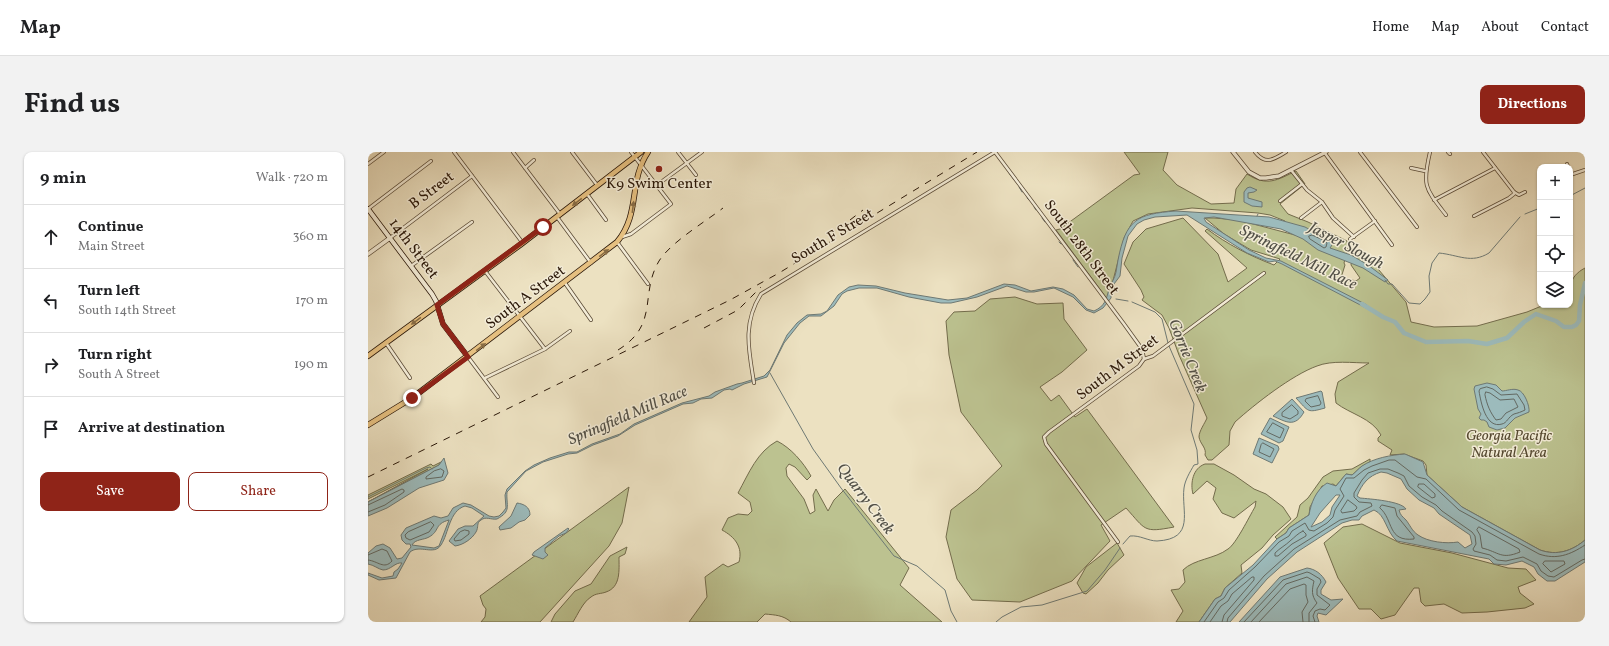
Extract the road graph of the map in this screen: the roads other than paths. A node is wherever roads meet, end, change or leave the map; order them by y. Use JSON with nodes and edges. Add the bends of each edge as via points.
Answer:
{"nodes":[{"id":1,"x":384,"y":152,"type":"edge"},
{"id":2,"x":454,"y":152,"type":"edge"},
{"id":3,"x":513,"y":152,"type":"edge"},
{"id":4,"x":572,"y":152,"type":"edge"},
{"id":5,"x":631,"y":152,"type":"edge"},
{"id":6,"x":641,"y":152,"type":"edge"},
{"id":7,"x":648,"y":152,"type":"edge"},
{"id":8,"x":678,"y":152,"type":"edge"},
{"id":9,"x":702,"y":152,"type":"edge"},
{"id":10,"x":995,"y":152,"type":"edge"},
{"id":11,"x":1233,"y":152,"type":"edge"},
{"id":12,"x":1255,"y":152,"type":"edge"},
{"id":13,"x":1286,"y":152,"type":"edge"},
{"id":14,"x":1325,"y":152,"type":"edge"},
{"id":15,"x":1360,"y":152,"type":"edge"},
{"id":16,"x":1430,"y":152,"type":"edge"},
{"id":17,"x":1483,"y":152,"type":"edge"},
{"id":18,"x":635,"y":157,"type":"junction"},
{"id":19,"x":534,"y":160,"type":"dead end"},
{"id":20,"x":431,"y":162,"type":"dead end"},
{"id":21,"x":687,"y":163,"type":"junction"},
{"id":22,"x":368,"y":164,"type":"edge"},
{"id":23,"x":641,"y":165,"type":"junction"},
{"id":24,"x":525,"y":168,"type":"junction"},
{"id":25,"x":1411,"y":168,"type":"dead end"},
{"id":26,"x":1495,"y":168,"type":"junction"},
{"id":27,"x":1291,"y":170,"type":"junction"},
{"id":28,"x":1585,"y":170,"type":"edge"},
{"id":29,"x":1425,"y":171,"type":"junction"},
{"id":30,"x":1573,"y":173,"type":"edge"},
{"id":31,"x":696,"y":175,"type":"dead end"},
{"id":32,"x":472,"y":176,"type":"junction"},
{"id":33,"x":1302,"y":184,"type":"junction"},
{"id":34,"x":657,"y":185,"type":"junction"},
{"id":35,"x":598,"y":186,"type":"junction"},
{"id":36,"x":1514,"y":192,"type":"junction"},
{"id":37,"x":1525,"y":192,"type":"dead end"},
{"id":38,"x":587,"y":194,"type":"junction"},
{"id":39,"x":1434,"y":200,"type":"junction"},
{"id":40,"x":1280,"y":201,"type":"dead end"},
{"id":41,"x":1322,"y":202,"type":"junction"},
{"id":42,"x":368,"y":209,"type":"edge"},
{"id":43,"x":558,"y":215,"type":"junction"},
{"id":44,"x":1446,"y":215,"type":"dead end"},
{"id":45,"x":1474,"y":216,"type":"dead end"},
{"id":46,"x":1301,"y":218,"type":"dead end"},
{"id":47,"x":606,"y":220,"type":"dead end"},
{"id":48,"x":1375,"y":221,"type":"junction"},
{"id":49,"x":472,"y":222,"type":"dead end"},
{"id":50,"x":1417,"y":227,"type":"dead end"},
{"id":51,"x":622,"y":237,"type":"junction"},
{"id":52,"x":1354,"y":237,"type":"junction"},
{"id":53,"x":390,"y":238,"type":"junction"},
{"id":54,"x":1350,"y":239,"type":"dead end"},
{"id":55,"x":522,"y":242,"type":"junction"},
{"id":56,"x":617,"y":242,"type":"junction"},
{"id":57,"x":1392,"y":245,"type":"dead end"},
{"id":58,"x":368,"y":254,"type":"edge"},
{"id":59,"x":591,"y":263,"type":"junction"},
{"id":60,"x":411,"y":266,"type":"junction"},
{"id":61,"x":485,"y":270,"type":"junction"},
{"id":62,"x":1264,"y":273,"type":"dead end"},
{"id":63,"x":565,"y":283,"type":"junction"},
{"id":64,"x":648,"y":284,"type":"dead end"},
{"id":65,"x":437,"y":305,"type":"junction"},
{"id":66,"x":520,"y":318,"type":"junction"},
{"id":67,"x":591,"y":320,"type":"dead end"},
{"id":68,"x":570,"y":331,"type":"dead end"},
{"id":69,"x":386,"y":343,"type":"junction"},
{"id":70,"x":545,"y":348,"type":"junction"},
{"id":71,"x":368,"y":356,"type":"edge"},
{"id":72,"x":468,"y":357,"type":"junction"},
{"id":73,"x":1144,"y":359,"type":"junction"},
{"id":74,"x":410,"y":378,"type":"dead end"},
{"id":75,"x":485,"y":378,"type":"junction"},
{"id":76,"x":754,"y":383,"type":"dead end"},
{"id":77,"x":498,"y":397,"type":"dead end"},
{"id":78,"x":368,"y":424,"type":"edge"},
{"id":79,"x":1118,"y":542,"type":"dead end"}],
"edges":[{"from":1,"to":22,"type":"street"},
{"from":2,"to":32,"type":"street"},
{"from":3,"to":24,"type":"street"},
{"from":4,"to":35,"type":"street"},
{"from":5,"to":18,"type":"street"},
{"from":6,"to":18,"type":"main road"},
{"from":7,"to":23,"type":"main road","name":"South A Street"},
{"from":8,"to":21,"type":"street"},
{"from":9,"to":21,"type":"street"},
{"from":10,"to":73,"type":"street","name":"South 28th Street","via":[[1142,349]]},
{"from":10,"to":76,"type":"street","name":"South F Street","via":[[761,294],[754,308],[748,335]]},
{"from":11,"to":27,"type":"street","via":[[1249,172],[1260,178],[1274,178]]},
{"from":12,"to":13,"type":"street","via":[[1264,160],[1271,160]]},
{"from":14,"to":27,"type":"street"},
{"from":14,"to":48,"type":"street"},
{"from":15,"to":50,"type":"street"},
{"from":16,"to":29,"type":"street"},
{"from":17,"to":26,"type":"street"},
{"from":18,"to":23,"type":"street"},
{"from":18,"to":35,"type":"main road"},
{"from":19,"to":24,"type":"street"},
{"from":20,"to":42,"type":"street"},
{"from":21,"to":31,"type":"street"},
{"from":21,"to":34,"type":"street"},
{"from":23,"to":34,"type":"street"},
{"from":51,"to":23,"type":"main road","name":"South A Street","one_way":true,"via":[[630,223],[636,180]]},
{"from":24,"to":43,"type":"street"},
{"from":25,"to":29,"type":"street"},
{"from":26,"to":36,"type":"street"},
{"from":26,"to":39,"type":"street"},
{"from":27,"to":33,"type":"street"},
{"from":28,"to":30,"type":"street"},
{"from":29,"to":39,"type":"street","via":[[1426,188]]},
{"from":32,"to":53,"type":"street","name":"B Street"},
{"from":32,"to":55,"type":"street"},
{"from":33,"to":40,"type":"street"},
{"from":33,"to":41,"type":"street"},
{"from":34,"to":51,"type":"street","via":[[671,204],[631,234]]},
{"from":35,"to":38,"type":"main road"},
{"from":36,"to":37,"type":"street","via":[[1519,195]]},
{"from":36,"to":45,"type":"street","via":[[1509,198]]},
{"from":38,"to":43,"type":"main road","one_way":true},
{"from":38,"to":47,"type":"street"},
{"from":39,"to":44,"type":"street"},
{"from":41,"to":46,"type":"street"},
{"from":41,"to":52,"type":"street","via":[[1333,218]]},
{"from":42,"to":53,"type":"main road","name":"14th Street"},
{"from":43,"to":55,"type":"main road"},
{"from":43,"to":59,"type":"street"},
{"from":48,"to":52,"type":"street"},
{"from":48,"to":57,"type":"street"},
{"from":49,"to":60,"type":"street"},
{"from":51,"to":56,"type":"main road","name":"South A Street"},
{"from":52,"to":54,"type":"street"},
{"from":53,"to":58,"type":"street","name":"B Street"},
{"from":53,"to":60,"type":"main road","name":"14th Street"},
{"from":55,"to":61,"type":"main road"},
{"from":59,"to":56,"type":"main road","name":"South A Street","one_way":true},
{"from":56,"to":64,"type":"street"},
{"from":59,"to":63,"type":"main road","name":"South A Street"},
{"from":60,"to":65,"type":"main road","name":"14th Street"},
{"from":61,"to":65,"type":"main road"},
{"from":61,"to":66,"type":"street"},
{"from":62,"to":73,"type":"street","name":"South M Street","via":[[1153,356]]},
{"from":63,"to":66,"type":"main road","name":"South A Street"},
{"from":63,"to":67,"type":"street"},
{"from":65,"to":69,"type":"main road","one_way":true},
{"from":65,"to":72,"type":"main road","name":"14th Street","via":[[443,324]]},
{"from":66,"to":70,"type":"street"},
{"from":72,"to":66,"type":"main road","name":"South A Street","one_way":true},
{"from":68,"to":70,"type":"street"},
{"from":69,"to":71,"type":"main road"},
{"from":69,"to":74,"type":"street"},
{"from":70,"to":75,"type":"street"},
{"from":72,"to":75,"type":"street"},
{"from":72,"to":78,"type":"main road","name":"South A Street","via":[[412,398]]},
{"from":73,"to":79,"type":"street","name":"South M Street","via":[[1139,366],[1044,438]]},
{"from":75,"to":77,"type":"street"}]}
